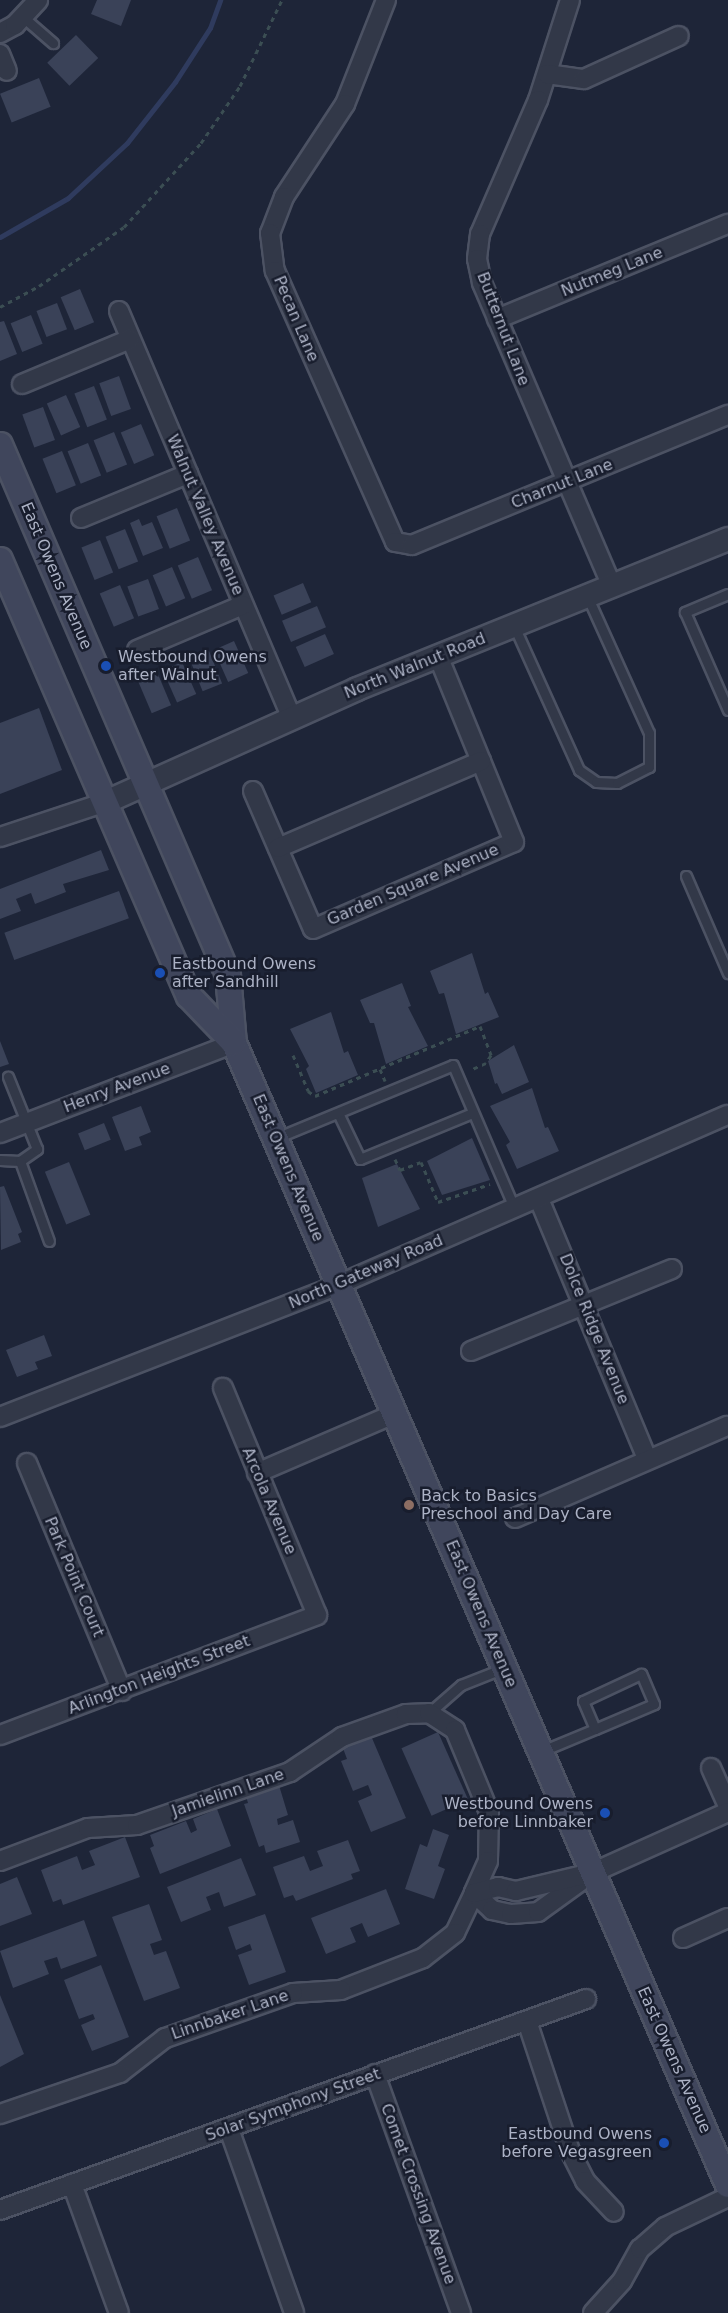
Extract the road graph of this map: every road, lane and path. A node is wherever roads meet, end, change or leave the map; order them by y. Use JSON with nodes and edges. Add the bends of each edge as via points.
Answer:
{"nodes":[{"id":1,"x":38,"y":0,"type":"edge"},
{"id":2,"x":282,"y":0,"type":"edge"},
{"id":3,"x":386,"y":0,"type":"edge"},
{"id":4,"x":570,"y":0,"type":"edge"},
{"id":5,"x":23,"y":17,"type":"junction"},
{"id":6,"x":0,"y":33,"type":"edge"},
{"id":7,"x":679,"y":36,"type":"dead end"},
{"id":8,"x":53,"y":43,"type":"dead end"},
{"id":9,"x":0,"y":54,"type":"edge"},
{"id":10,"x":7,"y":71,"type":"dead end"},
{"id":11,"x":547,"y":75,"type":"junction"},
{"id":12,"x":728,"y":224,"type":"edge"},
{"id":13,"x":0,"y":307,"type":"edge"},
{"id":14,"x":118,"y":311,"type":"dead end"},
{"id":15,"x":497,"y":319,"type":"junction"},
{"id":16,"x":130,"y":339,"type":"junction"},
{"id":17,"x":22,"y":384,"type":"dead end"},
{"id":18,"x":728,"y":415,"type":"edge"},
{"id":19,"x":0,"y":445,"type":"edge"},
{"id":20,"x":188,"y":474,"type":"junction"},
{"id":21,"x":567,"y":483,"type":"junction"},
{"id":22,"x":81,"y":518,"type":"dead end"},
{"id":23,"x":728,"y":540,"type":"edge"},
{"id":24,"x":395,"y":542,"type":"joint"},
{"id":25,"x":0,"y":560,"type":"edge"},
{"id":26,"x":612,"y":586,"type":"junction"},
{"id":27,"x":728,"y":594,"type":"edge"},
{"id":28,"x":587,"y":596,"type":"junction"},
{"id":29,"x":243,"y":605,"type":"junction"},
{"id":30,"x":514,"y":626,"type":"junction"},
{"id":31,"x":137,"y":650,"type":"dead end"},
{"id":32,"x":438,"y":656,"type":"junction"},
{"id":33,"x":728,"y":710,"type":"edge"},
{"id":34,"x":292,"y":719,"type":"junction"},
{"id":35,"x":481,"y":761,"type":"junction"},
{"id":36,"x":146,"y":784,"type":"junction"},
{"id":37,"x":253,"y":791,"type":"dead end"},
{"id":38,"x":106,"y":802,"type":"junction"},
{"id":39,"x":0,"y":837,"type":"edge"},
{"id":40,"x":278,"y":848,"type":"junction"},
{"id":41,"x":686,"y":876,"type":"dead end"},
{"id":42,"x":728,"y":973,"type":"edge"},
{"id":43,"x":234,"y":1043,"type":"junction"},
{"id":44,"x":293,"y":1055,"type":"dead end"},
{"id":45,"x":455,"y":1070,"type":"junction"},
{"id":46,"x":8,"y":1077,"type":"dead end"},
{"id":47,"x":338,"y":1113,"type":"junction"},
{"id":48,"x":472,"y":1113,"type":"junction"},
{"id":49,"x":728,"y":1115,"type":"edge"},
{"id":50,"x":29,"y":1122,"type":"junction"},
{"id":51,"x":0,"y":1133,"type":"edge"},
{"id":52,"x":276,"y":1139,"type":"junction"},
{"id":53,"x":390,"y":1147,"type":"junction"},
{"id":54,"x":0,"y":1160,"type":"edge"},
{"id":55,"x":20,"y":1161,"type":"junction"},
{"id":56,"x":501,"y":1177,"type":"junction"},
{"id":57,"x":539,"y":1199,"type":"junction"},
{"id":58,"x":515,"y":1210,"type":"junction"},
{"id":59,"x":49,"y":1241,"type":"dead end"},
{"id":60,"x":672,"y":1269,"type":"dead end"},
{"id":61,"x":338,"y":1285,"type":"junction"},
{"id":62,"x":584,"y":1304,"type":"junction"},
{"id":63,"x":471,"y":1351,"type":"dead end"},
{"id":64,"x":223,"y":1388,"type":"dead end"},
{"id":65,"x":394,"y":1414,"type":"junction"},
{"id":66,"x":0,"y":1417,"type":"edge"},
{"id":67,"x":728,"y":1425,"type":"edge"},
{"id":68,"x":647,"y":1460,"type":"junction"},
{"id":69,"x":27,"y":1463,"type":"dead end"},
{"id":70,"x":257,"y":1473,"type":"junction"},
{"id":71,"x":515,"y":1518,"type":"dead end"},
{"id":72,"x":317,"y":1615,"type":"joint"},
{"id":73,"x":504,"y":1668,"type":"junction"},
{"id":74,"x":122,"y":1691,"type":"junction"},
{"id":75,"x":429,"y":1713,"type":"junction"},
{"id":76,"x":595,"y":1729,"type":"junction"},
{"id":77,"x":0,"y":1734,"type":"edge"},
{"id":78,"x":540,"y":1752,"type":"junction"},
{"id":79,"x":711,"y":1768,"type":"dead end"},
{"id":80,"x":728,"y":1806,"type":"edge"},
{"id":81,"x":728,"y":1812,"type":"edge"},
{"id":82,"x":0,"y":1861,"type":"edge"},
{"id":83,"x":592,"y":1873,"type":"junction"},
{"id":84,"x":516,"y":1891,"type":"junction"},
{"id":85,"x":474,"y":1893,"type":"junction"},
{"id":86,"x":511,"y":1914,"type":"junction"},
{"id":87,"x":728,"y":1918,"type":"edge"},
{"id":88,"x":683,"y":1938,"type":"dead end"},
{"id":89,"x":586,"y":1999,"type":"dead end"},
{"id":90,"x":527,"y":2021,"type":"junction"},
{"id":91,"x":375,"y":2074,"type":"junction"},
{"id":92,"x":0,"y":2114,"type":"edge"},
{"id":93,"x":229,"y":2129,"type":"junction"},
{"id":94,"x":72,"y":2184,"type":"junction"},
{"id":95,"x":728,"y":2185,"type":"edge"},
{"id":96,"x":728,"y":2197,"type":"edge"},
{"id":97,"x":0,"y":2210,"type":"edge"},
{"id":98,"x":614,"y":2212,"type":"dead end"},
{"id":99,"x":119,"y":2313,"type":"edge"},
{"id":100,"x":294,"y":2313,"type":"edge"},
{"id":101,"x":461,"y":2313,"type":"edge"},
{"id":102,"x":593,"y":2313,"type":"edge"}],
"edges":[{"from":1,"to":5,"type":"street"},
{"from":2,"to":13,"type":"path","via":[[240,86],[185,160],[124,226],[39,286]]},
{"from":3,"to":24,"type":"street","name":"Pecan Lane","via":[[345,104],[284,197],[270,233],[275,271]]},
{"from":4,"to":11,"type":"street","name":"Butternut Lane"},
{"from":5,"to":6,"type":"street"},
{"from":5,"to":8,"type":"lane"},
{"from":7,"to":11,"type":"street","via":[[584,79]]},
{"from":9,"to":10,"type":"street"},
{"from":11,"to":15,"type":"street","name":"Butternut Lane","via":[[480,234],[477,259]]},
{"from":12,"to":15,"type":"street","name":"Nutmeg Lane"},
{"from":14,"to":16,"type":"street","name":"Walnut Valley Avenue"},
{"from":15,"to":21,"type":"street","name":"Butternut Lane"},
{"from":16,"to":17,"type":"street"},
{"from":16,"to":20,"type":"street","name":"Walnut Valley Avenue"},
{"from":18,"to":21,"type":"street","name":"Charnut Lane"},
{"from":19,"to":36,"type":"main road","name":"East Owens Avenue"},
{"from":20,"to":22,"type":"street"},
{"from":20,"to":29,"type":"street","name":"Walnut Valley Avenue"},
{"from":21,"to":24,"type":"street","name":"Charnut Lane","via":[[412,545]]},
{"from":21,"to":26,"type":"street","name":"Butternut Lane"},
{"from":23,"to":26,"type":"street","name":"North Walnut Road"},
{"from":25,"to":38,"type":"main road","name":"East Owens Avenue"},
{"from":26,"to":28,"type":"street","name":"North Walnut Road"},
{"from":27,"to":33,"type":"lane","via":[[685,612]]},
{"from":28,"to":30,"type":"street","name":"North Walnut Road"},
{"from":28,"to":30,"type":"lane","via":[[649,733],[649,767],[617,783],[596,782],[579,770]]},
{"from":29,"to":31,"type":"street"},
{"from":29,"to":34,"type":"street","name":"Walnut Valley Avenue"},
{"from":30,"to":32,"type":"street","name":"North Walnut Road"},
{"from":32,"to":34,"type":"street","name":"North Walnut Road"},
{"from":32,"to":35,"type":"street","name":"Garden Square Avenue"},
{"from":34,"to":36,"type":"street","name":"North Walnut Road"},
{"from":35,"to":40,"type":"street"},
{"from":35,"to":40,"type":"street","name":"Garden Square Avenue","via":[[514,842],[313,929]]},
{"from":36,"to":38,"type":"street","name":"North Walnut Road"},
{"from":36,"to":43,"type":"main road","name":"East Owens Avenue","via":[[228,975]]},
{"from":37,"to":40,"type":"street","name":"Garden Square Avenue"},
{"from":38,"to":39,"type":"street"},
{"from":38,"to":43,"type":"main road","name":"East Owens Avenue","via":[[189,996]]},
{"from":41,"to":42,"type":"lane"},
{"from":43,"to":50,"type":"street","name":"Henry Avenue"},
{"from":43,"to":52,"type":"main road","name":"East Owens Avenue"},
{"from":44,"to":45,"type":"path","via":[[308,1091],[315,1096],[480,1026],[491,1055],[486,1063]]},
{"from":45,"to":47,"type":"lane"},
{"from":45,"to":48,"type":"lane"},
{"from":46,"to":50,"type":"lane"},
{"from":47,"to":52,"type":"lane"},
{"from":47,"to":53,"type":"lane","via":[[360,1159]]},
{"from":48,"to":53,"type":"lane"},
{"from":48,"to":56,"type":"lane"},
{"from":49,"to":57,"type":"street","name":"North Gateway Road"},
{"from":50,"to":51,"type":"street","name":"Henry Avenue"},
{"from":50,"to":55,"type":"lane","via":[[37,1149]]},
{"from":52,"to":61,"type":"main road","name":"East Owens Avenue"},
{"from":53,"to":56,"type":"path","via":[[400,1170],[421,1162],[438,1202],[488,1186]]},
{"from":54,"to":55,"type":"lane"},
{"from":55,"to":59,"type":"lane"},
{"from":56,"to":58,"type":"lane"},
{"from":57,"to":58,"type":"street","name":"North Gateway Road"},
{"from":57,"to":62,"type":"street","name":"Dolce Ridge Avenue"},
{"from":58,"to":61,"type":"street","name":"North Gateway Road"},
{"from":60,"to":62,"type":"street"},
{"from":61,"to":65,"type":"main road","name":"East Owens Avenue"},
{"from":61,"to":66,"type":"street","name":"North Gateway Road"},
{"from":62,"to":63,"type":"street"},
{"from":62,"to":68,"type":"street","name":"Dolce Ridge Avenue"},
{"from":64,"to":70,"type":"street","name":"Arcola Avenue"},
{"from":65,"to":70,"type":"street"},
{"from":65,"to":73,"type":"main road","name":"East Owens Avenue"},
{"from":67,"to":68,"type":"street"},
{"from":68,"to":71,"type":"street"},
{"from":69,"to":74,"type":"street","name":"Park Point Court"},
{"from":70,"to":72,"type":"street","name":"Arcola Avenue"},
{"from":72,"to":74,"type":"street","name":"Arlington Heights Street"},
{"from":73,"to":75,"type":"lane","via":[[461,1685]]},
{"from":73,"to":78,"type":"main road","name":"East Owens Avenue"},
{"from":74,"to":77,"type":"street","name":"Arlington Heights Street"},
{"from":75,"to":82,"type":"street","name":"Jamielinn Lane","via":[[406,1714],[342,1737],[290,1772],[148,1821],[88,1828]]},
{"from":75,"to":85,"type":"street","name":"Linnbaker Lane","via":[[447,1721],[455,1730],[489,1812],[488,1861]]},
{"from":76,"to":76,"type":"lane","via":[[654,1704],[641,1674],[583,1701]]},
{"from":76,"to":78,"type":"lane"},
{"from":78,"to":83,"type":"main road","name":"East Owens Avenue"},
{"from":79,"to":80,"type":"street"},
{"from":81,"to":83,"type":"street"},
{"from":83,"to":84,"type":"street"},
{"from":83,"to":86,"type":"street","via":[[538,1911]]},
{"from":83,"to":95,"type":"main road","name":"East Owens Avenue"},
{"from":84,"to":85,"type":"street","via":[[498,1887]]},
{"from":84,"to":86,"type":"lane"},
{"from":85,"to":86,"type":"street","via":[[492,1910]]},
{"from":85,"to":92,"type":"street","name":"Linnbaker Lane","via":[[455,1933],[423,1958],[341,1990],[293,1993],[165,2038],[120,2073]]},
{"from":87,"to":88,"type":"street"},
{"from":89,"to":90,"type":"street","name":"Solar Symphony Street"},
{"from":90,"to":91,"type":"street","name":"Solar Symphony Street"},
{"from":90,"to":98,"type":"street","via":[[570,2151],[585,2181]]},
{"from":91,"to":93,"type":"street","name":"Solar Symphony Street"},
{"from":91,"to":101,"type":"street","name":"Comet Crossing Avenue"},
{"from":93,"to":94,"type":"street","name":"Solar Symphony Street"},
{"from":93,"to":100,"type":"street"},
{"from":94,"to":97,"type":"street","name":"Solar Symphony Street"},
{"from":94,"to":99,"type":"street"},
{"from":96,"to":102,"type":"street","via":[[665,2227],[640,2249],[622,2281]]}]}
